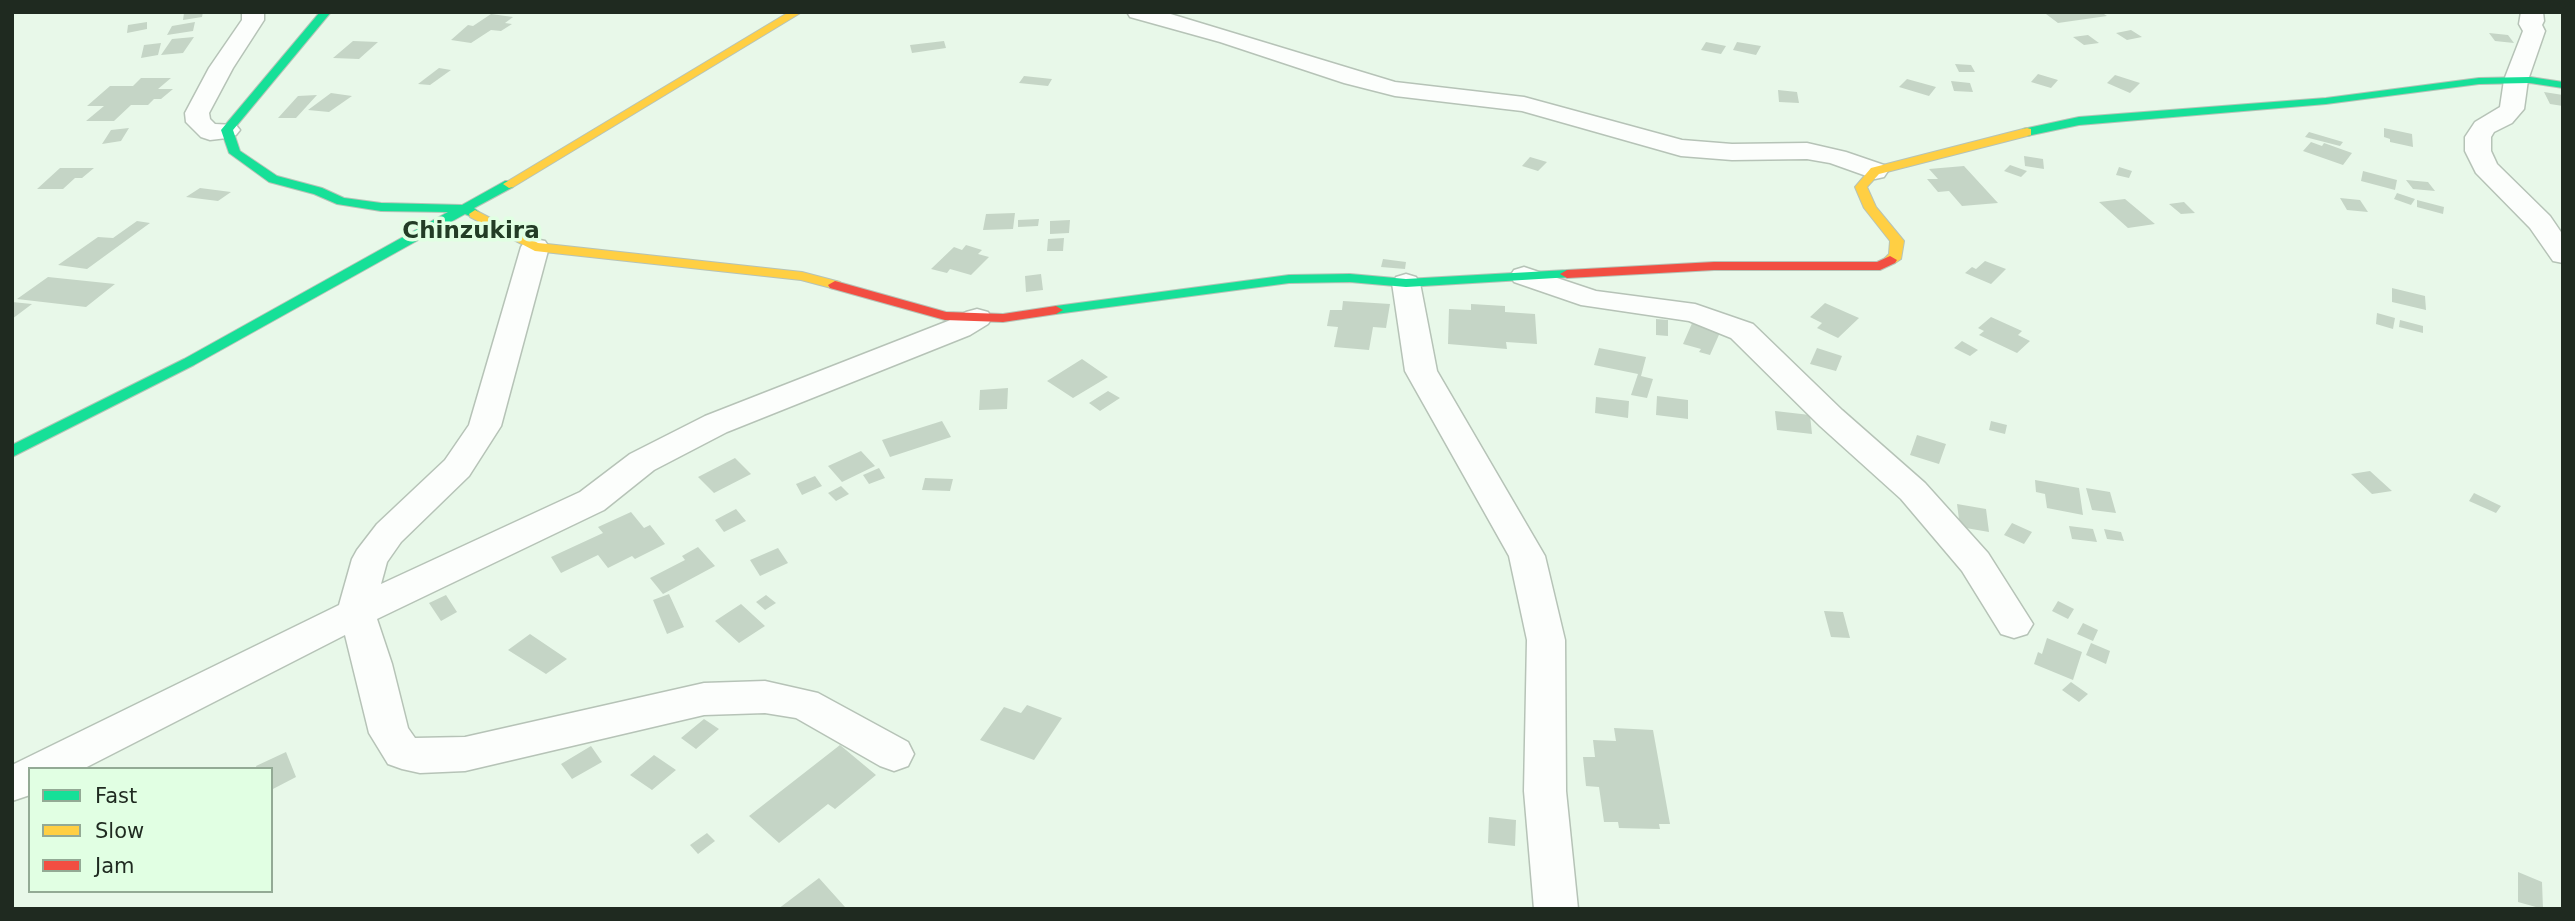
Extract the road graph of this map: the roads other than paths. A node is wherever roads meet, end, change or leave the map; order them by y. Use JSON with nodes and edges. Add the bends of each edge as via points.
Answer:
{"nodes":[{"id":1,"x":253,"y":12,"type":"edge"},
{"id":2,"x":326,"y":12,"type":"edge"},
{"id":3,"x":797,"y":12,"type":"edge"},
{"id":4,"x":1138,"y":12,"type":"edge"},
{"id":5,"x":2532,"y":12,"type":"edge"},
{"id":6,"x":2516,"y":80,"type":"junction"},
{"id":7,"x":2563,"y":85,"type":"edge"},
{"id":8,"x":227,"y":130,"type":"junction"},
{"id":9,"x":1875,"y":171,"type":"junction"},
{"id":10,"x":466,"y":209,"type":"junction"},
{"id":11,"x":535,"y":247,"type":"junction"},
{"id":12,"x":2563,"y":255,"type":"edge"},
{"id":13,"x":1524,"y":276,"type":"junction"},
{"id":14,"x":1406,"y":284,"type":"junction"},
{"id":15,"x":976,"y":318,"type":"junction"},
{"id":16,"x":12,"y":452,"type":"edge"},
{"id":17,"x":356,"y":612,"type":"junction"},
{"id":18,"x":2014,"y":624,"type":"dead end"},
{"id":19,"x":894,"y":754,"type":"dead end"},
{"id":20,"x":48,"y":767,"type":"edge"},
{"id":21,"x":28,"y":777,"type":"edge"},
{"id":22,"x":12,"y":784,"type":"edge"},
{"id":23,"x":1556,"y":909,"type":"edge"}],
"edges":[{"from":1,"to":8,"type":"street","via":[[253,20],[220,68],[197,113],[198,122],[210,131]]},
{"from":2,"to":8,"type":"main road"},
{"from":3,"to":10,"type":"main road"},
{"from":4,"to":9,"type":"street","via":[[1395,89],[1524,104],[1681,148],[1807,151]]},
{"from":5,"to":6,"type":"street","via":[[2534,31]]},
{"from":6,"to":7,"type":"main road"},
{"from":6,"to":9,"type":"main road","via":[[2079,121]]},
{"from":6,"to":12,"type":"street","via":[[2512,109],[2484,127],[2478,151],[2485,167],[2540,222]]},
{"from":8,"to":10,"type":"main road","via":[[235,153],[273,179],[341,201]]},
{"from":9,"to":13,"type":"main road","via":[[1861,187],[1870,208],[1897,241],[1896,256],[1880,267],[1714,266]]},
{"from":10,"to":11,"type":"main road"},
{"from":10,"to":16,"type":"main road","via":[[189,362]]},
{"from":11,"to":15,"type":"main road","via":[[802,276],[945,316]]},
{"from":11,"to":17,"type":"street","via":[[485,426],[457,468],[389,533],[370,559]]},
{"from":13,"to":14,"type":"main road"},
{"from":13,"to":18,"type":"street","via":[[1591,299],[1695,313],[1742,331],[1913,491],[1975,562]]},
{"from":14,"to":15,"type":"main road","via":[[1350,278],[1289,279]]},
{"from":14,"to":23,"type":"street","via":[[1421,370],[1527,556],[1546,640],[1545,791]]},
{"from":15,"to":17,"type":"street","via":[[716,424],[642,462],[592,501]]},
{"from":17,"to":19,"type":"street","via":[[389,733],[402,752],[465,754],[704,699],[765,697],[804,704]]},
{"from":17,"to":20,"type":"street"},
{"from":21,"to":22,"type":"street"}]}
